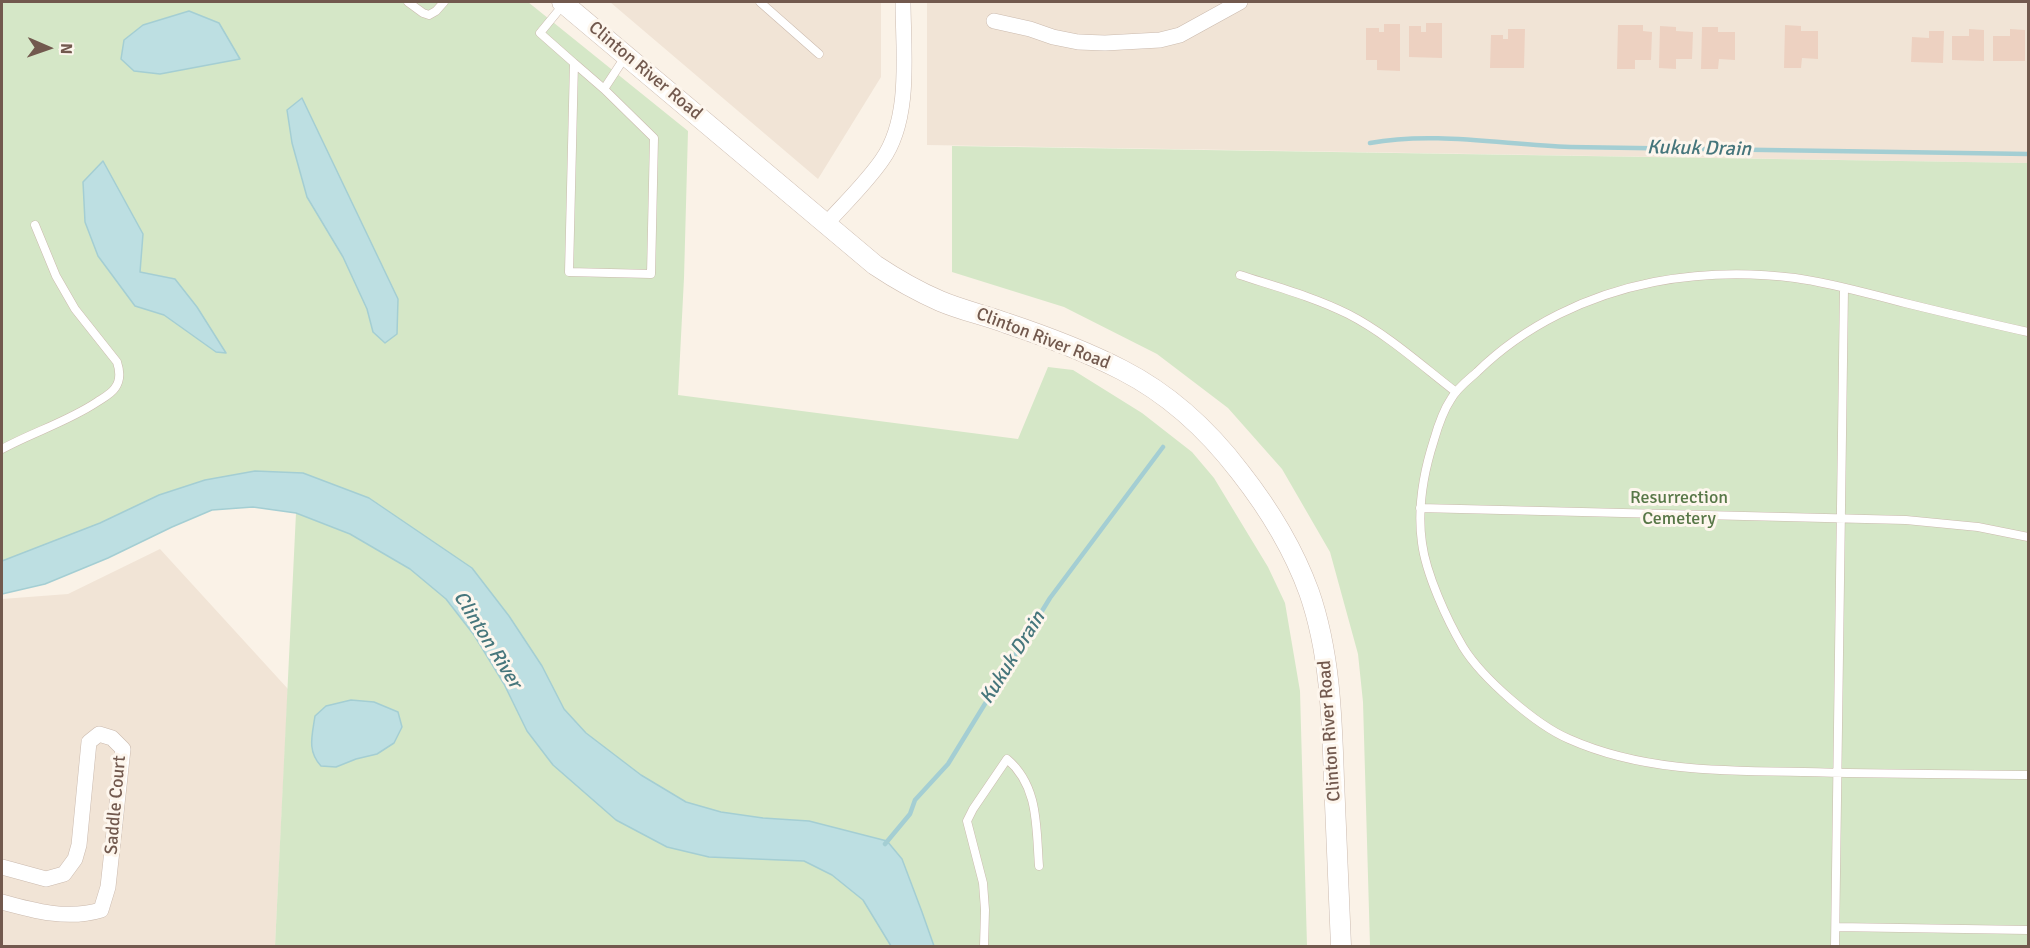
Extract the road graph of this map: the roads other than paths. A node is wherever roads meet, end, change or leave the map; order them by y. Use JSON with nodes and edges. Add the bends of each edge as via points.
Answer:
{"nodes":[{"id":1,"x":408,"y":2,"type":"edge"},
{"id":2,"x":444,"y":2,"type":"edge"},
{"id":3,"x":760,"y":2,"type":"edge"},
{"id":4,"x":903,"y":2,"type":"edge"},
{"id":5,"x":1240,"y":2,"type":"edge"},
{"id":6,"x":563,"y":3,"type":"edge"},
{"id":7,"x":994,"y":21,"type":"dead end"},
{"id":8,"x":819,"y":54,"type":"dead end"},
{"id":9,"x":626,"y":56,"type":"junction"},
{"id":10,"x":574,"y":63,"type":"junction"},
{"id":11,"x":604,"y":89,"type":"junction"},
{"id":12,"x":826,"y":223,"type":"junction"},
{"id":13,"x":35,"y":225,"type":"dead end"},
{"id":14,"x":1240,"y":275,"type":"dead end"},
{"id":15,"x":1845,"y":288,"type":"junction"},
{"id":16,"x":2028,"y":332,"type":"edge"},
{"id":17,"x":1456,"y":392,"type":"junction"},
{"id":18,"x":2,"y":449,"type":"edge"},
{"id":19,"x":1420,"y":508,"type":"junction"},
{"id":20,"x":1841,"y":518,"type":"junction"},
{"id":21,"x":2028,"y":537,"type":"edge"},
{"id":22,"x":1837,"y":773,"type":"junction"},
{"id":23,"x":2028,"y":776,"type":"edge"},
{"id":24,"x":1039,"y":866,"type":"dead end"},
{"id":25,"x":2,"y":867,"type":"edge"},
{"id":26,"x":2,"y":902,"type":"edge"},
{"id":27,"x":1836,"y":927,"type":"junction"},
{"id":28,"x":2028,"y":930,"type":"edge"},
{"id":29,"x":984,"y":946,"type":"edge"},
{"id":30,"x":1341,"y":946,"type":"edge"},
{"id":31,"x":1835,"y":946,"type":"edge"}],
"edges":[{"from":1,"to":2,"type":"lane","via":[[429,15]]},
{"from":3,"to":8,"type":"lane"},
{"from":4,"to":12,"type":"street","via":[[903,83],[897,130],[882,160]]},
{"from":5,"to":7,"type":"street","via":[[1180,35],[1160,40],[1078,42]]},
{"from":6,"to":9,"type":"street","name":"Clinton River Road"},
{"from":6,"to":10,"type":"lane","via":[[540,33]]},
{"from":9,"to":11,"type":"lane"},
{"from":9,"to":12,"type":"street","name":"Clinton River Road"},
{"from":10,"to":11,"type":"lane"},
{"from":10,"to":11,"type":"lane","via":[[569,272],[651,274],[654,138]]},
{"from":12,"to":30,"type":"street","name":"Clinton River Road","via":[[875,265],[905,284],[942,302],[1080,350],[1151,387],[1202,427],[1250,485],[1293,553],[1309,591],[1322,641],[1332,725]]},
{"from":13,"to":18,"type":"lane","via":[[75,309],[117,362],[119,379],[111,393],[85,410]]},
{"from":14,"to":17,"type":"lane","via":[[1315,298],[1350,315]]},
{"from":15,"to":16,"type":"lane"},
{"from":15,"to":17,"type":"lane","via":[[1748,274],[1699,275],[1651,283],[1603,297],[1522,334]]},
{"from":15,"to":20,"type":"lane"},
{"from":17,"to":19,"type":"lane","via":[[1430,452]]},
{"from":19,"to":20,"type":"lane"},
{"from":19,"to":22,"type":"lane","via":[[1422,545],[1429,570],[1464,650],[1527,714],[1566,738],[1610,755],[1662,765]]},
{"from":20,"to":21,"type":"lane","via":[[1978,527]]},
{"from":20,"to":22,"type":"lane"},
{"from":22,"to":23,"type":"lane"},
{"from":22,"to":27,"type":"lane"},
{"from":24,"to":29,"type":"lane","via":[[1033,800],[1015,766],[1006,759],[967,821],[983,883]]},
{"from":25,"to":26,"type":"street","name":"Saddle Court","via":[[46,879],[64,874],[79,845],[89,742],[99,734],[112,738],[123,749],[108,887],[101,910],[70,915]]},
{"from":27,"to":28,"type":"lane"},
{"from":27,"to":31,"type":"lane"}]}
